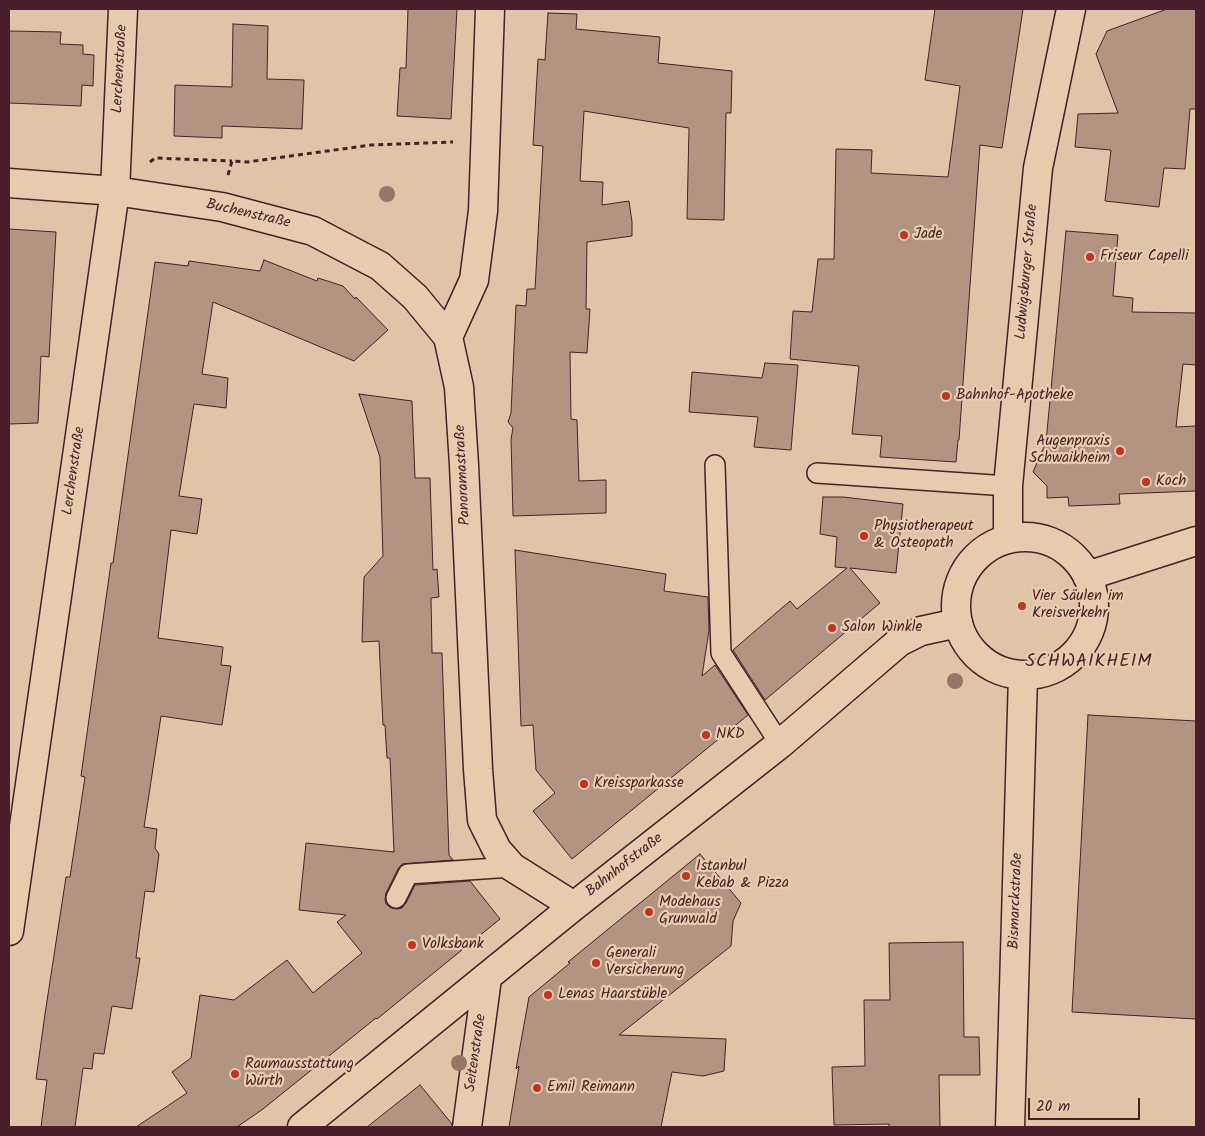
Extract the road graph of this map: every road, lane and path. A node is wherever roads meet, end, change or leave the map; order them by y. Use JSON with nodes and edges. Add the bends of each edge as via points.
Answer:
{"nodes":[{"id":1,"x":123,"y":9,"type":"edge"},
{"id":2,"x":490,"y":9,"type":"edge"},
{"id":3,"x":1071,"y":9,"type":"edge"},
{"id":4,"x":485,"y":141,"type":"junction"},
{"id":5,"x":9,"y":183,"type":"edge"},
{"id":6,"x":115,"y":191,"type":"junction"},
{"id":7,"x":222,"y":207,"type":"junction"},
{"id":8,"x":448,"y":337,"type":"junction"},
{"id":9,"x":715,"y":465,"type":"dead end"},
{"id":10,"x":818,"y":473,"type":"dead end"},
{"id":11,"x":1008,"y":486,"type":"junction"},
{"id":12,"x":1008,"y":538,"type":"junction"},
{"id":13,"x":1196,"y":542,"type":"edge"},
{"id":14,"x":1087,"y":576,"type":"junction"},
{"id":15,"x":958,"y":623,"type":"junction"},
{"id":16,"x":1024,"y":676,"type":"junction"},
{"id":17,"x":780,"y":744,"type":"junction"},
{"id":18,"x":512,"y":867,"type":"junction"},
{"id":19,"x":396,"y":898,"type":"dead end"},
{"id":20,"x":574,"y":906,"type":"junction"},
{"id":21,"x":9,"y":931,"type":"edge"},
{"id":22,"x":487,"y":978,"type":"junction"},
{"id":23,"x":302,"y":1127,"type":"edge"},
{"id":24,"x":467,"y":1127,"type":"edge"},
{"id":25,"x":1010,"y":1127,"type":"edge"}],
"edges":[{"from":1,"to":6,"type":"street","name":"Lerchenstraße"},
{"from":2,"to":4,"type":"street"},
{"from":3,"to":11,"type":"street","name":"Ludwigsburger Straße","via":[[1038,168]]},
{"from":4,"to":7,"type":"path","via":[[371,145],[247,162],[232,161]]},
{"from":4,"to":8,"type":"street","via":[[483,211],[474,280]]},
{"from":5,"to":6,"type":"street","name":"Buchenstraße"},
{"from":6,"to":7,"type":"street","name":"Buchenstraße"},
{"from":6,"to":21,"type":"street","name":"Lerchenstraße"},
{"from":7,"to":8,"type":"street","name":"Buchenstraße","via":[[314,231],[380,266],[415,297]]},
{"from":8,"to":18,"type":"street","name":"Panoramastraße","via":[[459,387],[482,820],[497,850]]},
{"from":9,"to":17,"type":"lane","via":[[721,652]]},
{"from":10,"to":11,"type":"lane"},
{"from":11,"to":12,"type":"street","name":"Ludwigsburger Straße"},
{"from":12,"to":14,"type":"street","via":[[1032,537],[1051,542],[1072,556]]},
{"from":12,"to":15,"type":"street","via":[[987,548],[967,568],[956,596]]},
{"from":13,"to":14,"type":"street"},
{"from":14,"to":16,"type":"street","via":[[1094,600],[1094,614],[1085,640],[1061,665],[1043,673]]},
{"from":15,"to":16,"type":"street","via":[[966,642],[981,659],[1001,671]]},
{"from":15,"to":17,"type":"street","name":"Bahnhofstraße","via":[[920,631],[899,642]]},
{"from":16,"to":25,"type":"street","name":"Bismarckstraße"},
{"from":17,"to":20,"type":"street","name":"Bahnhofstraße"},
{"from":18,"to":19,"type":"lane","via":[[408,874]]},
{"from":18,"to":20,"type":"street","name":"Panoramastraße"},
{"from":20,"to":22,"type":"street","name":"Bahnhofstraße"},
{"from":22,"to":23,"type":"street","name":"Bahnhofstraße"},
{"from":22,"to":24,"type":"street","name":"Seitenstraße"}]}
